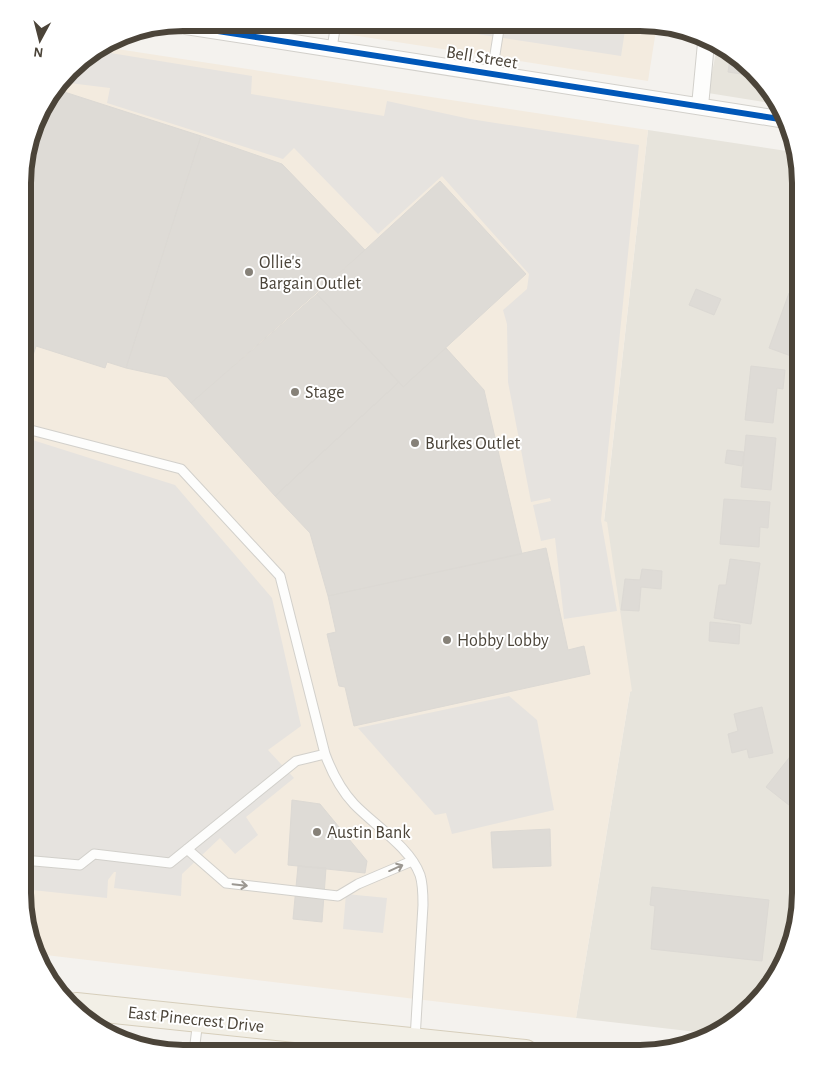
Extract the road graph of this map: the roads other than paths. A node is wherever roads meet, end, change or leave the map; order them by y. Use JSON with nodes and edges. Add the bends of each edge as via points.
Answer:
{"nodes":[{"id":1,"x":241,"y":31,"type":"edge"},
{"id":2,"x":335,"y":31,"type":"edge"},
{"id":3,"x":499,"y":31,"type":"edge"},
{"id":4,"x":706,"y":47,"type":"edge"},
{"id":5,"x":332,"y":48,"type":"junction"},
{"id":6,"x":492,"y":73,"type":"junction"},
{"id":7,"x":700,"y":106,"type":"junction"},
{"id":8,"x":777,"y":119,"type":"edge"},
{"id":9,"x":31,"y":430,"type":"edge"},
{"id":10,"x":325,"y":754,"type":"junction"},
{"id":11,"x":187,"y":849,"type":"junction"},
{"id":12,"x":31,"y":861,"type":"edge"},
{"id":13,"x":412,"y":861,"type":"junction"},
{"id":14,"x":84,"y":1007,"type":"edge"},
{"id":15,"x":198,"y":1020,"type":"junction"},
{"id":16,"x":415,"y":1042,"type":"junction"},
{"id":17,"x":195,"y":1045,"type":"edge"},
{"id":18,"x":445,"y":1045,"type":"edge"}],
"edges":[{"from":1,"to":5,"type":"street","name":"Bell Street"},
{"from":2,"to":5,"type":"lane"},
{"from":3,"to":6,"type":"lane"},
{"from":4,"to":7,"type":"street"},
{"from":5,"to":6,"type":"street","name":"Bell Street"},
{"from":6,"to":7,"type":"street","name":"Bell Street"},
{"from":7,"to":8,"type":"street","name":"Bell Street"},
{"from":9,"to":10,"type":"lane","via":[[181,469],[266,560],[280,576]]},
{"from":10,"to":11,"type":"lane","via":[[296,761]]},
{"from":10,"to":13,"type":"lane","via":[[330,770],[344,793]]},
{"from":11,"to":12,"type":"lane","via":[[170,863],[94,854],[80,865]]},
{"from":11,"to":13,"type":"lane","one_way":true,"via":[[226,883],[338,896]]},
{"from":13,"to":16,"type":"lane","via":[[420,874],[423,898]]},
{"from":14,"to":15,"type":"main road","name":"East Pinecrest Drive"},
{"from":15,"to":16,"type":"main road","name":"East Pinecrest Drive"},
{"from":15,"to":17,"type":"lane"},
{"from":16,"to":18,"type":"main road","name":"East Pinecrest Drive"}]}
